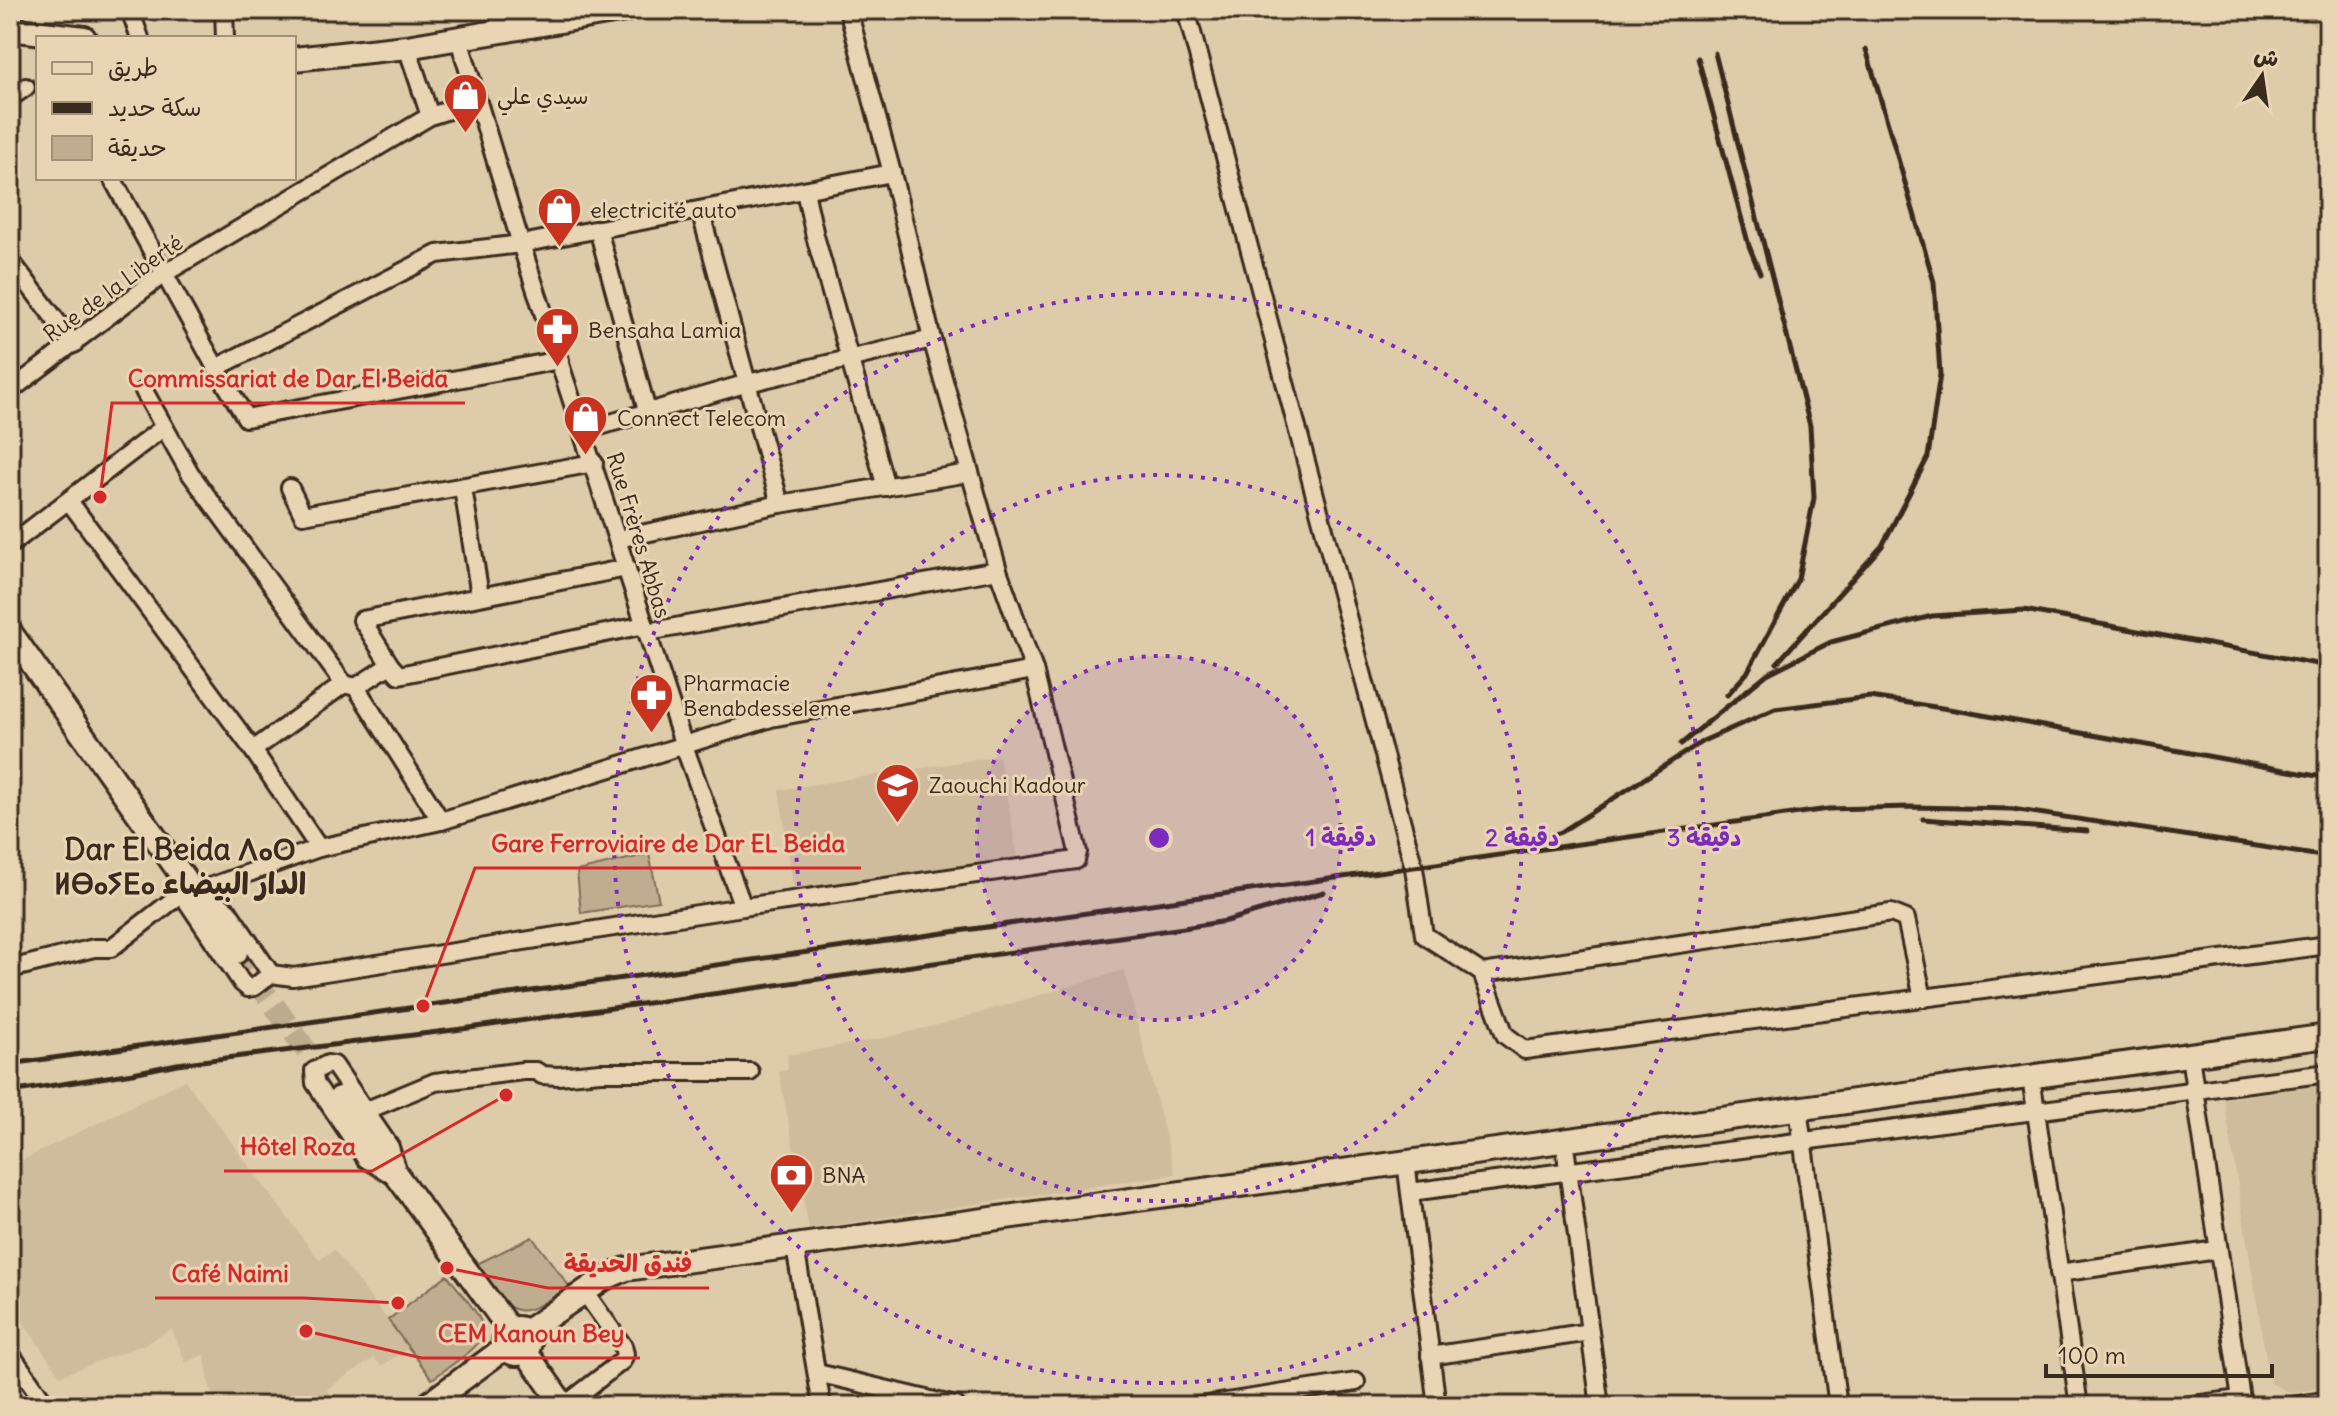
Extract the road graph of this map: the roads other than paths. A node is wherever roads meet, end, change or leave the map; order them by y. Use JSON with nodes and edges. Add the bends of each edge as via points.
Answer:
{"nodes":[{"id":1,"x":130,"y":10,"type":"edge"},
{"id":2,"x":224,"y":10,"type":"edge"},
{"id":3,"x":848,"y":10,"type":"edge"},
{"id":4,"x":1186,"y":10,"type":"edge"},
{"id":5,"x":611,"y":11,"type":"edge"},
{"id":6,"x":496,"y":20,"type":"edge"},
{"id":7,"x":10,"y":29,"type":"edge"},
{"id":8,"x":68,"y":36,"type":"edge"},
{"id":9,"x":139,"y":36,"type":"edge"},
{"id":10,"x":225,"y":36,"type":"edge"},
{"id":11,"x":458,"y":36,"type":"junction"},
{"id":12,"x":407,"y":47,"type":"junction"},
{"id":13,"x":296,"y":59,"type":"edge"},
{"id":14,"x":477,"y":101,"type":"junction"},
{"id":15,"x":430,"y":116,"type":"junction"},
{"id":16,"x":892,"y":173,"type":"junction"},
{"id":17,"x":113,"y":180,"type":"edge"},
{"id":18,"x":805,"y":191,"type":"junction"},
{"id":19,"x":700,"y":210,"type":"junction"},
{"id":20,"x":598,"y":229,"type":"junction"},
{"id":21,"x":521,"y":244,"type":"junction"},
{"id":22,"x":10,"y":260,"type":"edge"},
{"id":23,"x":165,"y":273,"type":"junction"},
{"id":24,"x":932,"y":339,"type":"junction"},
{"id":25,"x":74,"y":344,"type":"junction"},
{"id":26,"x":850,"y":359,"type":"junction"},
{"id":27,"x":560,"y":360,"type":"junction"},
{"id":28,"x":216,"y":368,"type":"junction"},
{"id":29,"x":748,"y":383,"type":"junction"},
{"id":30,"x":10,"y":391,"type":"edge"},
{"id":31,"x":144,"y":391,"type":"dead end"},
{"id":32,"x":647,"y":411,"type":"junction"},
{"id":33,"x":164,"y":427,"type":"junction"},
{"id":34,"x":583,"y":431,"type":"junction"},
{"id":35,"x":594,"y":463,"type":"junction"},
{"id":36,"x":969,"y":473,"type":"junction"},
{"id":37,"x":886,"y":487,"type":"junction"},
{"id":38,"x":290,"y":488,"type":"dead end"},
{"id":39,"x":463,"y":488,"type":"junction"},
{"id":40,"x":69,"y":501,"type":"junction"},
{"id":41,"x":780,"y":504,"type":"junction"},
{"id":42,"x":618,"y":539,"type":"junction"},
{"id":43,"x":10,"y":545,"type":"edge"},
{"id":44,"x":627,"y":568,"type":"junction"},
{"id":45,"x":998,"y":570,"type":"junction"},
{"id":46,"x":480,"y":596,"type":"junction"},
{"id":47,"x":646,"y":628,"type":"junction"},
{"id":48,"x":10,"y":632,"type":"edge"},
{"id":49,"x":390,"y":665,"type":"junction"},
{"id":50,"x":1034,"y":670,"type":"junction"},
{"id":51,"x":350,"y":685,"type":"junction"},
{"id":52,"x":684,"y":746,"type":"junction"},
{"id":53,"x":253,"y":750,"type":"junction"},
{"id":54,"x":441,"y":821,"type":"junction"},
{"id":55,"x":319,"y":848,"type":"junction"},
{"id":56,"x":191,"y":890,"type":"junction"},
{"id":57,"x":743,"y":907,"type":"junction"},
{"id":58,"x":2328,"y":945,"type":"edge"},
{"id":59,"x":236,"y":952,"type":"tunnel mouth"},
{"id":60,"x":10,"y":969,"type":"edge"},
{"id":61,"x":1482,"y":973,"type":"junction"},
{"id":62,"x":271,"y":974,"type":"junction"},
{"id":63,"x":1923,"y":998,"type":"junction"},
{"id":64,"x":2328,"y":1036,"type":"edge"},
{"id":65,"x":2190,"y":1056,"type":"junction"},
{"id":66,"x":750,"y":1072,"type":"dead end"},
{"id":67,"x":2328,"y":1073,"type":"edge"},
{"id":68,"x":2031,"y":1077,"type":"junction"},
{"id":69,"x":2195,"y":1090,"type":"junction"},
{"id":70,"x":340,"y":1098,"type":"tunnel mouth"},
{"id":71,"x":1798,"y":1108,"type":"junction"},
{"id":72,"x":2035,"y":1110,"type":"junction"},
{"id":73,"x":365,"y":1111,"type":"junction"},
{"id":74,"x":1564,"y":1139,"type":"junction"},
{"id":75,"x":1802,"y":1140,"type":"junction"},
{"id":76,"x":1406,"y":1162,"type":"junction"},
{"id":77,"x":1568,"y":1171,"type":"junction"},
{"id":78,"x":400,"y":1180,"type":"junction"},
{"id":79,"x":1410,"y":1192,"type":"junction"},
{"id":80,"x":795,"y":1247,"type":"junction"},
{"id":81,"x":2217,"y":1250,"type":"junction"},
{"id":82,"x":2059,"y":1273,"type":"junction"},
{"id":83,"x":584,"y":1291,"type":"junction"},
{"id":84,"x":1590,"y":1332,"type":"junction"},
{"id":85,"x":517,"y":1340,"type":"junction"},
{"id":86,"x":10,"y":1353,"type":"edge"},
{"id":87,"x":1430,"y":1356,"type":"junction"},
{"id":88,"x":817,"y":1373,"type":"junction"},
{"id":89,"x":1356,"y":1382,"type":"dead end"},
{"id":90,"x":2328,"y":1400,"type":"edge"},
{"id":91,"x":2241,"y":1402,"type":"edge"},
{"id":92,"x":47,"y":1406,"type":"edge"},
{"id":93,"x":426,"y":1406,"type":"edge"},
{"id":94,"x":564,"y":1406,"type":"edge"},
{"id":95,"x":822,"y":1406,"type":"edge"},
{"id":96,"x":956,"y":1406,"type":"edge"},
{"id":97,"x":1200,"y":1406,"type":"edge"},
{"id":98,"x":1437,"y":1406,"type":"edge"},
{"id":99,"x":1600,"y":1406,"type":"edge"},
{"id":100,"x":1838,"y":1406,"type":"edge"},
{"id":101,"x":2079,"y":1406,"type":"edge"},
{"id":102,"x":2185,"y":1406,"type":"edge"},
{"id":103,"x":2293,"y":1406,"type":"edge"}],
"edges":[{"from":1,"to":9,"type":"street"},
{"from":2,"to":10,"type":"street"},
{"from":3,"to":16,"type":"street"},
{"from":4,"to":61,"type":"street","via":[[1406,838],[1424,935]]},
{"from":5,"to":6,"type":"street"},
{"from":6,"to":11,"type":"street"},
{"from":7,"to":8,"type":"street"},
{"from":11,"to":12,"type":"street"},
{"from":11,"to":14,"type":"street","name":"Rue Frères Abbas"},
{"from":12,"to":13,"type":"street"},
{"from":12,"to":15,"type":"street"},
{"from":14,"to":15,"type":"street","name":"Rue de la Liberté"},
{"from":14,"to":21,"type":"street","name":"Rue Frères Abbas"},
{"from":15,"to":23,"type":"street","name":"Rue de la Liberté"},
{"from":16,"to":18,"type":"street"},
{"from":16,"to":24,"type":"street"},
{"from":17,"to":23,"type":"street"},
{"from":18,"to":19,"type":"street"},
{"from":18,"to":26,"type":"street"},
{"from":19,"to":20,"type":"street"},
{"from":19,"to":29,"type":"street"},
{"from":20,"to":21,"type":"street"},
{"from":20,"to":32,"type":"street"},
{"from":21,"to":27,"type":"street","name":"Rue Frères Abbas"},
{"from":21,"to":28,"type":"street","via":[[437,254]]},
{"from":22,"to":25,"type":"street"},
{"from":23,"to":25,"type":"street","name":"Rue de la Liberté"},
{"from":23,"to":28,"type":"street"},
{"from":24,"to":26,"type":"street"},
{"from":24,"to":36,"type":"street"},
{"from":25,"to":30,"type":"street","name":"Rue de la Liberté"},
{"from":26,"to":29,"type":"street"},
{"from":26,"to":37,"type":"street"},
{"from":27,"to":28,"type":"street","via":[[246,418]]},
{"from":27,"to":34,"type":"street","name":"Rue Frères Abbas"},
{"from":29,"to":32,"type":"street"},
{"from":29,"to":41,"type":"street"},
{"from":31,"to":33,"type":"street"},
{"from":32,"to":34,"type":"street"},
{"from":33,"to":40,"type":"street"},
{"from":33,"to":51,"type":"street","via":[[190,473]]},
{"from":34,"to":35,"type":"street","name":"Rue Frères Abbas"},
{"from":35,"to":39,"type":"street"},
{"from":35,"to":42,"type":"street","name":"Rue Frères Abbas"},
{"from":36,"to":37,"type":"street"},
{"from":36,"to":45,"type":"street"},
{"from":37,"to":41,"type":"street"},
{"from":38,"to":39,"type":"street","via":[[303,515]]},
{"from":39,"to":46,"type":"street"},
{"from":40,"to":43,"type":"street"},
{"from":40,"to":53,"type":"street"},
{"from":41,"to":42,"type":"street"},
{"from":42,"to":44,"type":"street","name":"Rue Frères Abbas"},
{"from":44,"to":46,"type":"street"},
{"from":44,"to":47,"type":"street","name":"Rue Frères Abbas"},
{"from":45,"to":47,"type":"street"},
{"from":45,"to":50,"type":"street"},
{"from":46,"to":49,"type":"street","via":[[362,620]]},
{"from":47,"to":49,"type":"street","via":[[399,675]]},
{"from":47,"to":52,"type":"street","name":"Rue Frères Abbas"},
{"from":48,"to":56,"type":"street"},
{"from":49,"to":51,"type":"street"},
{"from":50,"to":52,"type":"street","via":[[771,718]]},
{"from":50,"to":57,"type":"street","via":[[1076,860]]},
{"from":51,"to":53,"type":"street"},
{"from":51,"to":54,"type":"street"},
{"from":52,"to":54,"type":"street"},
{"from":52,"to":57,"type":"street","name":"Rue Frères Abbas"},
{"from":53,"to":55,"type":"street"},
{"from":54,"to":55,"type":"street"},
{"from":55,"to":56,"type":"street"},
{"from":56,"to":59,"type":"street"},
{"from":56,"to":60,"type":"street","via":[[111,948]]},
{"from":56,"to":62,"type":"street","via":[[228,911]]},
{"from":56,"to":62,"type":"street","via":[[242,983],[254,987]]},
{"from":57,"to":62,"type":"street","via":[[293,977]]},
{"from":58,"to":63,"type":"street"},
{"from":61,"to":63,"type":"street","via":[[1505,1035],[1525,1050]]},
{"from":61,"to":63,"type":"street","via":[[1891,913],[1906,919]]},
{"from":64,"to":65,"type":"street"},
{"from":65,"to":68,"type":"street"},
{"from":65,"to":69,"type":"street"},
{"from":66,"to":73,"type":"street","via":[[558,1076],[523,1071],[435,1082]]},
{"from":67,"to":69,"type":"street"},
{"from":68,"to":71,"type":"street"},
{"from":68,"to":72,"type":"street"},
{"from":69,"to":72,"type":"street"},
{"from":69,"to":81,"type":"street"},
{"from":70,"to":78,"type":"street"},
{"from":71,"to":74,"type":"street"},
{"from":71,"to":75,"type":"street"},
{"from":72,"to":75,"type":"street"},
{"from":72,"to":82,"type":"street"},
{"from":73,"to":78,"type":"street","via":[[390,1147]]},
{"from":73,"to":78,"type":"street","via":[[334,1065],[314,1071],[315,1083],[366,1159]]},
{"from":74,"to":76,"type":"street"},
{"from":74,"to":77,"type":"street"},
{"from":75,"to":77,"type":"street"},
{"from":75,"to":100,"type":"street"},
{"from":76,"to":79,"type":"street"},
{"from":76,"to":80,"type":"street"},
{"from":77,"to":79,"type":"street"},
{"from":77,"to":84,"type":"street"},
{"from":78,"to":85,"type":"street"},
{"from":79,"to":87,"type":"street"},
{"from":80,"to":83,"type":"street","via":[[626,1269]]},
{"from":80,"to":88,"type":"street"},
{"from":81,"to":82,"type":"street"},
{"from":81,"to":91,"type":"street"},
{"from":82,"to":101,"type":"street"},
{"from":83,"to":85,"type":"street"},
{"from":83,"to":94,"type":"street","via":[[625,1354]]},
{"from":84,"to":87,"type":"street"},
{"from":84,"to":99,"type":"street"},
{"from":85,"to":93,"type":"street"},
{"from":85,"to":94,"type":"street"},
{"from":86,"to":92,"type":"street"},
{"from":87,"to":98,"type":"street"},
{"from":88,"to":95,"type":"street"},
{"from":88,"to":96,"type":"street"},
{"from":89,"to":97,"type":"street"},
{"from":90,"to":103,"type":"street"},
{"from":91,"to":102,"type":"street"}]}
